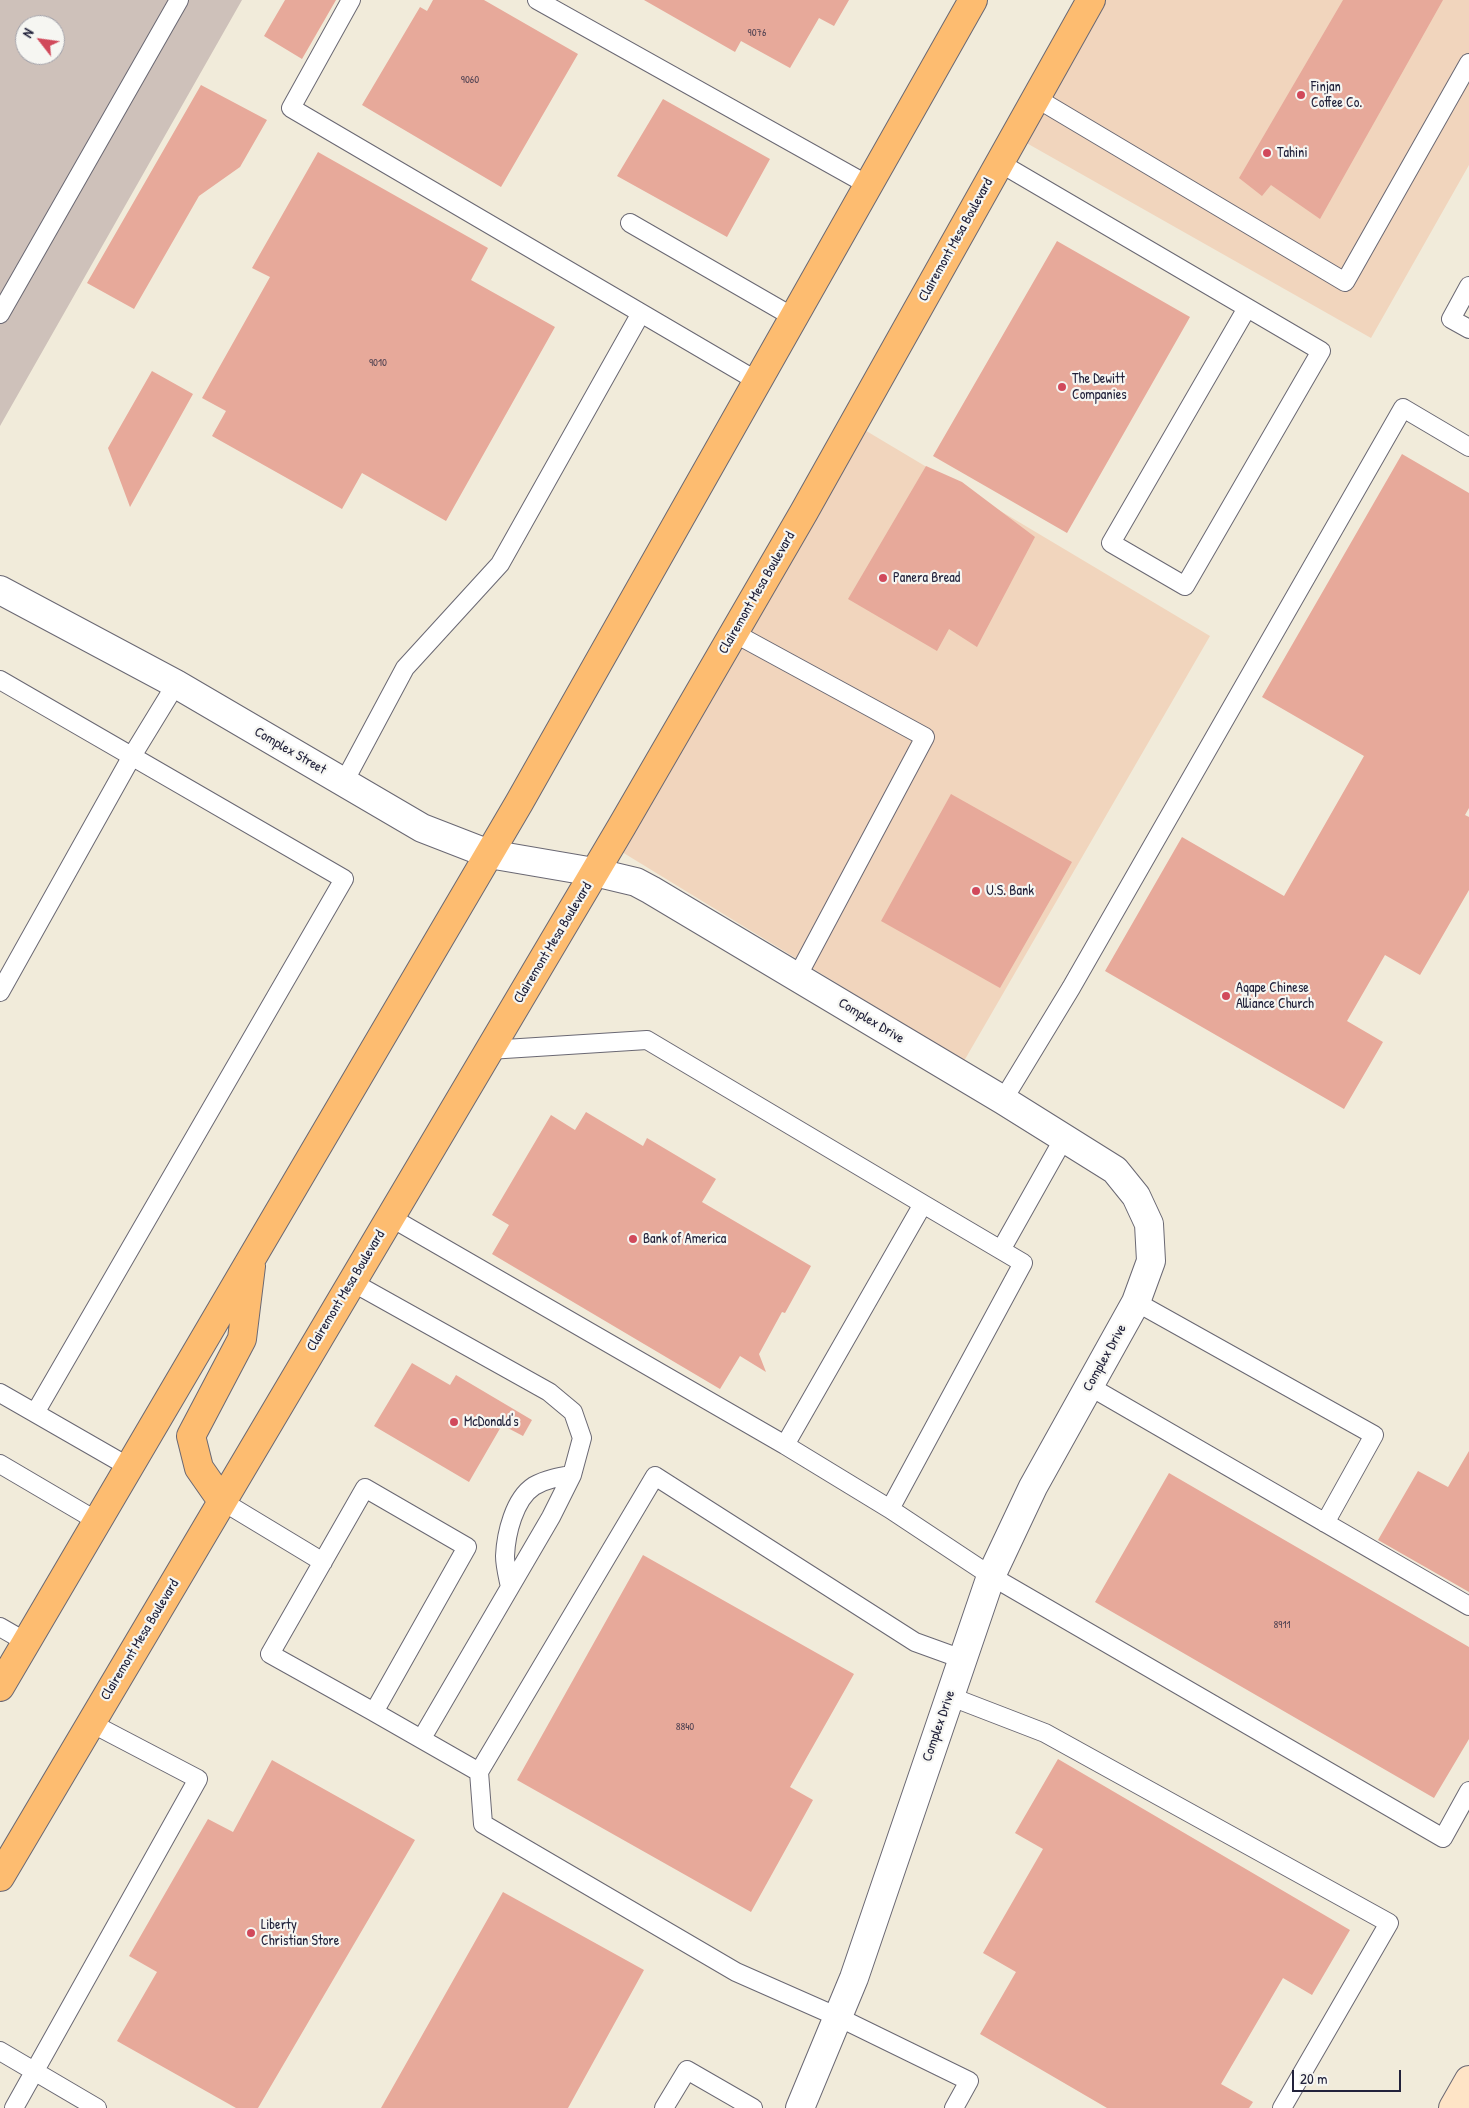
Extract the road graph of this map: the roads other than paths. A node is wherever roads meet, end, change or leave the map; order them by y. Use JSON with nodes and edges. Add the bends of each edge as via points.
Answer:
{"nodes":[{"id":1,"x":179,"y":0,"type":"edge"},
{"id":2,"x":351,"y":0,"type":"edge"},
{"id":3,"x":537,"y":0,"type":"edge"},
{"id":4,"x":1091,"y":0,"type":"edge"},
{"id":5,"x":965,"y":3,"type":"edge"},
{"id":6,"x":1469,"y":63,"type":"edge"},
{"id":7,"x":1036,"y":98,"type":"junction"},
{"id":8,"x":1000,"y":163,"type":"junction"},
{"id":9,"x":868,"y":185,"type":"junction"},
{"id":10,"x":630,"y":223,"type":"dead end"},
{"id":11,"x":1469,"y":286,"type":"edge"},
{"id":12,"x":1247,"y":308,"type":"junction"},
{"id":13,"x":640,"y":313,"type":"junction"},
{"id":14,"x":0,"y":314,"type":"edge"},
{"id":15,"x":793,"y":317,"type":"junction"},
{"id":16,"x":1469,"y":329,"type":"edge"},
{"id":17,"x":757,"y":381,"type":"junction"},
{"id":18,"x":1469,"y":447,"type":"edge"},
{"id":19,"x":0,"y":590,"type":"edge"},
{"id":20,"x":734,"y":633,"type":"junction"},
{"id":21,"x":0,"y":680,"type":"edge"},
{"id":22,"x":176,"y":684,"type":"junction"},
{"id":23,"x":132,"y":756,"type":"junction"},
{"id":24,"x":344,"y":782,"type":"junction"},
{"id":25,"x":489,"y":854,"type":"junction"},
{"id":26,"x":594,"y":872,"type":"junction"},
{"id":27,"x":797,"y":977,"type":"junction"},
{"id":28,"x":0,"y":992,"type":"edge"},
{"id":29,"x":489,"y":1050,"type":"junction"},
{"id":30,"x":1003,"y":1100,"type":"junction"},
{"id":31,"x":1064,"y":1138,"type":"junction"},
{"id":32,"x":923,"y":1204,"type":"junction"},
{"id":33,"x":390,"y":1217,"type":"junction"},
{"id":34,"x":1001,"y":1250,"type":"junction"},
{"id":35,"x":252,"y":1255,"type":"junction"},
{"id":36,"x":352,"y":1282,"type":"junction"},
{"id":37,"x":1136,"y":1302,"type":"junction"},
{"id":38,"x":1089,"y":1386,"type":"junction"},
{"id":39,"x":0,"y":1393,"type":"edge"},
{"id":40,"x":35,"y":1413,"type":"junction"},
{"id":41,"x":785,"y":1445,"type":"junction"},
{"id":42,"x":0,"y":1464,"type":"edge"},
{"id":43,"x":128,"y":1467,"type":"junction"},
{"id":44,"x":572,"y":1475,"type":"junction"},
{"id":45,"x":222,"y":1501,"type":"junction"},
{"id":46,"x":890,"y":1509,"type":"junction"},
{"id":47,"x":97,"y":1522,"type":"junction"},
{"id":48,"x":1325,"y":1523,"type":"junction"},
{"id":49,"x":323,"y":1562,"type":"junction"},
{"id":50,"x":991,"y":1576,"type":"junction"},
{"id":51,"x":510,"y":1587,"type":"junction"},
{"id":52,"x":1469,"y":1606,"type":"edge"},
{"id":53,"x":0,"y":1627,"type":"edge"},
{"id":54,"x":26,"y":1642,"type":"junction"},
{"id":55,"x":962,"y":1659,"type":"junction"},
{"id":56,"x":0,"y":1687,"type":"edge"},
{"id":57,"x":949,"y":1696,"type":"junction"},
{"id":58,"x":374,"y":1712,"type":"junction"},
{"id":59,"x":91,"y":1723,"type":"junction"},
{"id":60,"x":422,"y":1738,"type":"junction"},
{"id":61,"x":479,"y":1772,"type":"junction"},
{"id":62,"x":1469,"y":1791,"type":"edge"},
{"id":63,"x":0,"y":1877,"type":"edge"},
{"id":64,"x":838,"y":2018,"type":"junction"},
{"id":65,"x":0,"y":2051,"type":"edge"},
{"id":66,"x":35,"y":2072,"type":"junction"},
{"id":67,"x":1469,"y":2080,"type":"edge"},
{"id":68,"x":14,"y":2108,"type":"edge"},
{"id":69,"x":97,"y":2108,"type":"edge"},
{"id":70,"x":664,"y":2108,"type":"edge"},
{"id":71,"x":753,"y":2108,"type":"edge"},
{"id":72,"x":800,"y":2108,"type":"edge"},
{"id":73,"x":954,"y":2108,"type":"edge"},
{"id":74,"x":1282,"y":2108,"type":"edge"},
{"id":75,"x":1453,"y":2108,"type":"edge"}],
"edges":[{"from":1,"to":14,"type":"lane"},
{"from":2,"to":13,"type":"lane","via":[[291,108]]},
{"from":3,"to":9,"type":"lane"},
{"from":4,"to":7,"type":"main road","name":"Clairemont Mesa Boulevard"},
{"from":5,"to":9,"type":"main road"},
{"from":6,"to":7,"type":"lane","via":[[1345,282]]},
{"from":7,"to":8,"type":"main road","name":"Clairemont Mesa Boulevard"},
{"from":8,"to":12,"type":"lane"},
{"from":8,"to":20,"type":"main road","name":"Clairemont Mesa Boulevard"},
{"from":9,"to":15,"type":"main road"},
{"from":10,"to":15,"type":"lane"},
{"from":11,"to":16,"type":"lane","via":[[1451,319]]},
{"from":12,"to":12,"type":"lane","via":[[1111,543],[1185,586],[1320,351]]},
{"from":13,"to":17,"type":"lane"},
{"from":13,"to":24,"type":"lane","via":[[500,564],[405,668]]},
{"from":15,"to":17,"type":"main road"},
{"from":17,"to":25,"type":"main road"},
{"from":18,"to":30,"type":"lane","via":[[1403,408],[1076,980]]},
{"from":19,"to":22,"type":"street","name":"Complex Street"},
{"from":20,"to":26,"type":"main road","name":"Clairemont Mesa Boulevard"},
{"from":20,"to":27,"type":"lane","via":[[924,737]]},
{"from":21,"to":23,"type":"lane"},
{"from":22,"to":23,"type":"lane"},
{"from":22,"to":24,"type":"street","name":"Complex Street"},
{"from":23,"to":28,"type":"lane"},
{"from":23,"to":40,"type":"lane","via":[[344,878]]},
{"from":24,"to":25,"type":"street","name":"Complex Street","via":[[422,828]]},
{"from":25,"to":26,"type":"street","name":"Complex Street"},
{"from":25,"to":35,"type":"main road"},
{"from":26,"to":27,"type":"street","name":"Complex Drive","via":[[636,882]]},
{"from":26,"to":29,"type":"main road","name":"Clairemont Mesa Boulevard"},
{"from":27,"to":30,"type":"street","name":"Complex Drive"},
{"from":29,"to":32,"type":"lane","via":[[647,1040]]},
{"from":29,"to":33,"type":"main road","name":"Clairemont Mesa Boulevard"},
{"from":30,"to":31,"type":"street","name":"Complex Drive"},
{"from":31,"to":34,"type":"lane"},
{"from":31,"to":37,"type":"street","name":"Complex Drive","via":[[1115,1170],[1136,1196],[1149,1224],[1151,1261]]},
{"from":32,"to":34,"type":"lane"},
{"from":32,"to":41,"type":"lane"},
{"from":33,"to":36,"type":"main road","name":"Clairemont Mesa Boulevard"},
{"from":33,"to":41,"type":"lane"},
{"from":34,"to":46,"type":"lane","via":[[1023,1263]]},
{"from":35,"to":43,"type":"main road"},
{"from":35,"to":45,"type":"main road","via":[[242,1339],[191,1436],[199,1468]]},
{"from":36,"to":44,"type":"lane","via":[[549,1392],[573,1412],[582,1438]]},
{"from":36,"to":45,"type":"main road","name":"Clairemont Mesa Boulevard"},
{"from":37,"to":38,"type":"street","name":"Complex Drive"},
{"from":37,"to":48,"type":"lane","via":[[1374,1435]]},
{"from":38,"to":48,"type":"lane"},
{"from":38,"to":50,"type":"street","name":"Complex Drive","via":[[1033,1487]]},
{"from":39,"to":40,"type":"lane"},
{"from":40,"to":43,"type":"lane"},
{"from":41,"to":46,"type":"lane"},
{"from":42,"to":47,"type":"lane"},
{"from":43,"to":47,"type":"main road"},
{"from":44,"to":51,"type":"lane"},
{"from":44,"to":51,"type":"lane","via":[[546,1480],[532,1487],[522,1498],[510,1524],[505,1557]]},
{"from":45,"to":49,"type":"lane"},
{"from":45,"to":59,"type":"main road","name":"Clairemont Mesa Boulevard"},
{"from":46,"to":50,"type":"lane"},
{"from":47,"to":54,"type":"main road"},
{"from":48,"to":52,"type":"lane"},
{"from":49,"to":58,"type":"lane","via":[[270,1654]]},
{"from":49,"to":58,"type":"lane","via":[[365,1488],[467,1547]]},
{"from":50,"to":55,"type":"street","name":"Complex Drive"},
{"from":50,"to":62,"type":"lane","via":[[1443,1838]]},
{"from":51,"to":60,"type":"lane"},
{"from":53,"to":54,"type":"lane"},
{"from":54,"to":56,"type":"main road"},
{"from":55,"to":57,"type":"street","name":"Complex Drive"},
{"from":55,"to":61,"type":"lane","via":[[915,1642],[656,1476]]},
{"from":57,"to":64,"type":"street","name":"Complex Drive"},
{"from":57,"to":74,"type":"lane","via":[[1045,1733],[1389,1924]]},
{"from":58,"to":60,"type":"lane"},
{"from":59,"to":63,"type":"main road","name":"Clairemont Mesa Boulevard"},
{"from":59,"to":66,"type":"lane","via":[[198,1780]]},
{"from":60,"to":61,"type":"lane"},
{"from":61,"to":64,"type":"lane","via":[[483,1824],[736,1972]]},
{"from":64,"to":72,"type":"street","name":"Complex Drive"},
{"from":64,"to":73,"type":"lane","via":[[969,2081]]},
{"from":65,"to":66,"type":"lane"},
{"from":66,"to":68,"type":"lane"},
{"from":66,"to":69,"type":"lane"},
{"from":67,"to":75,"type":"main road"},
{"from":70,"to":71,"type":"lane","via":[[687,2070]]}]}
